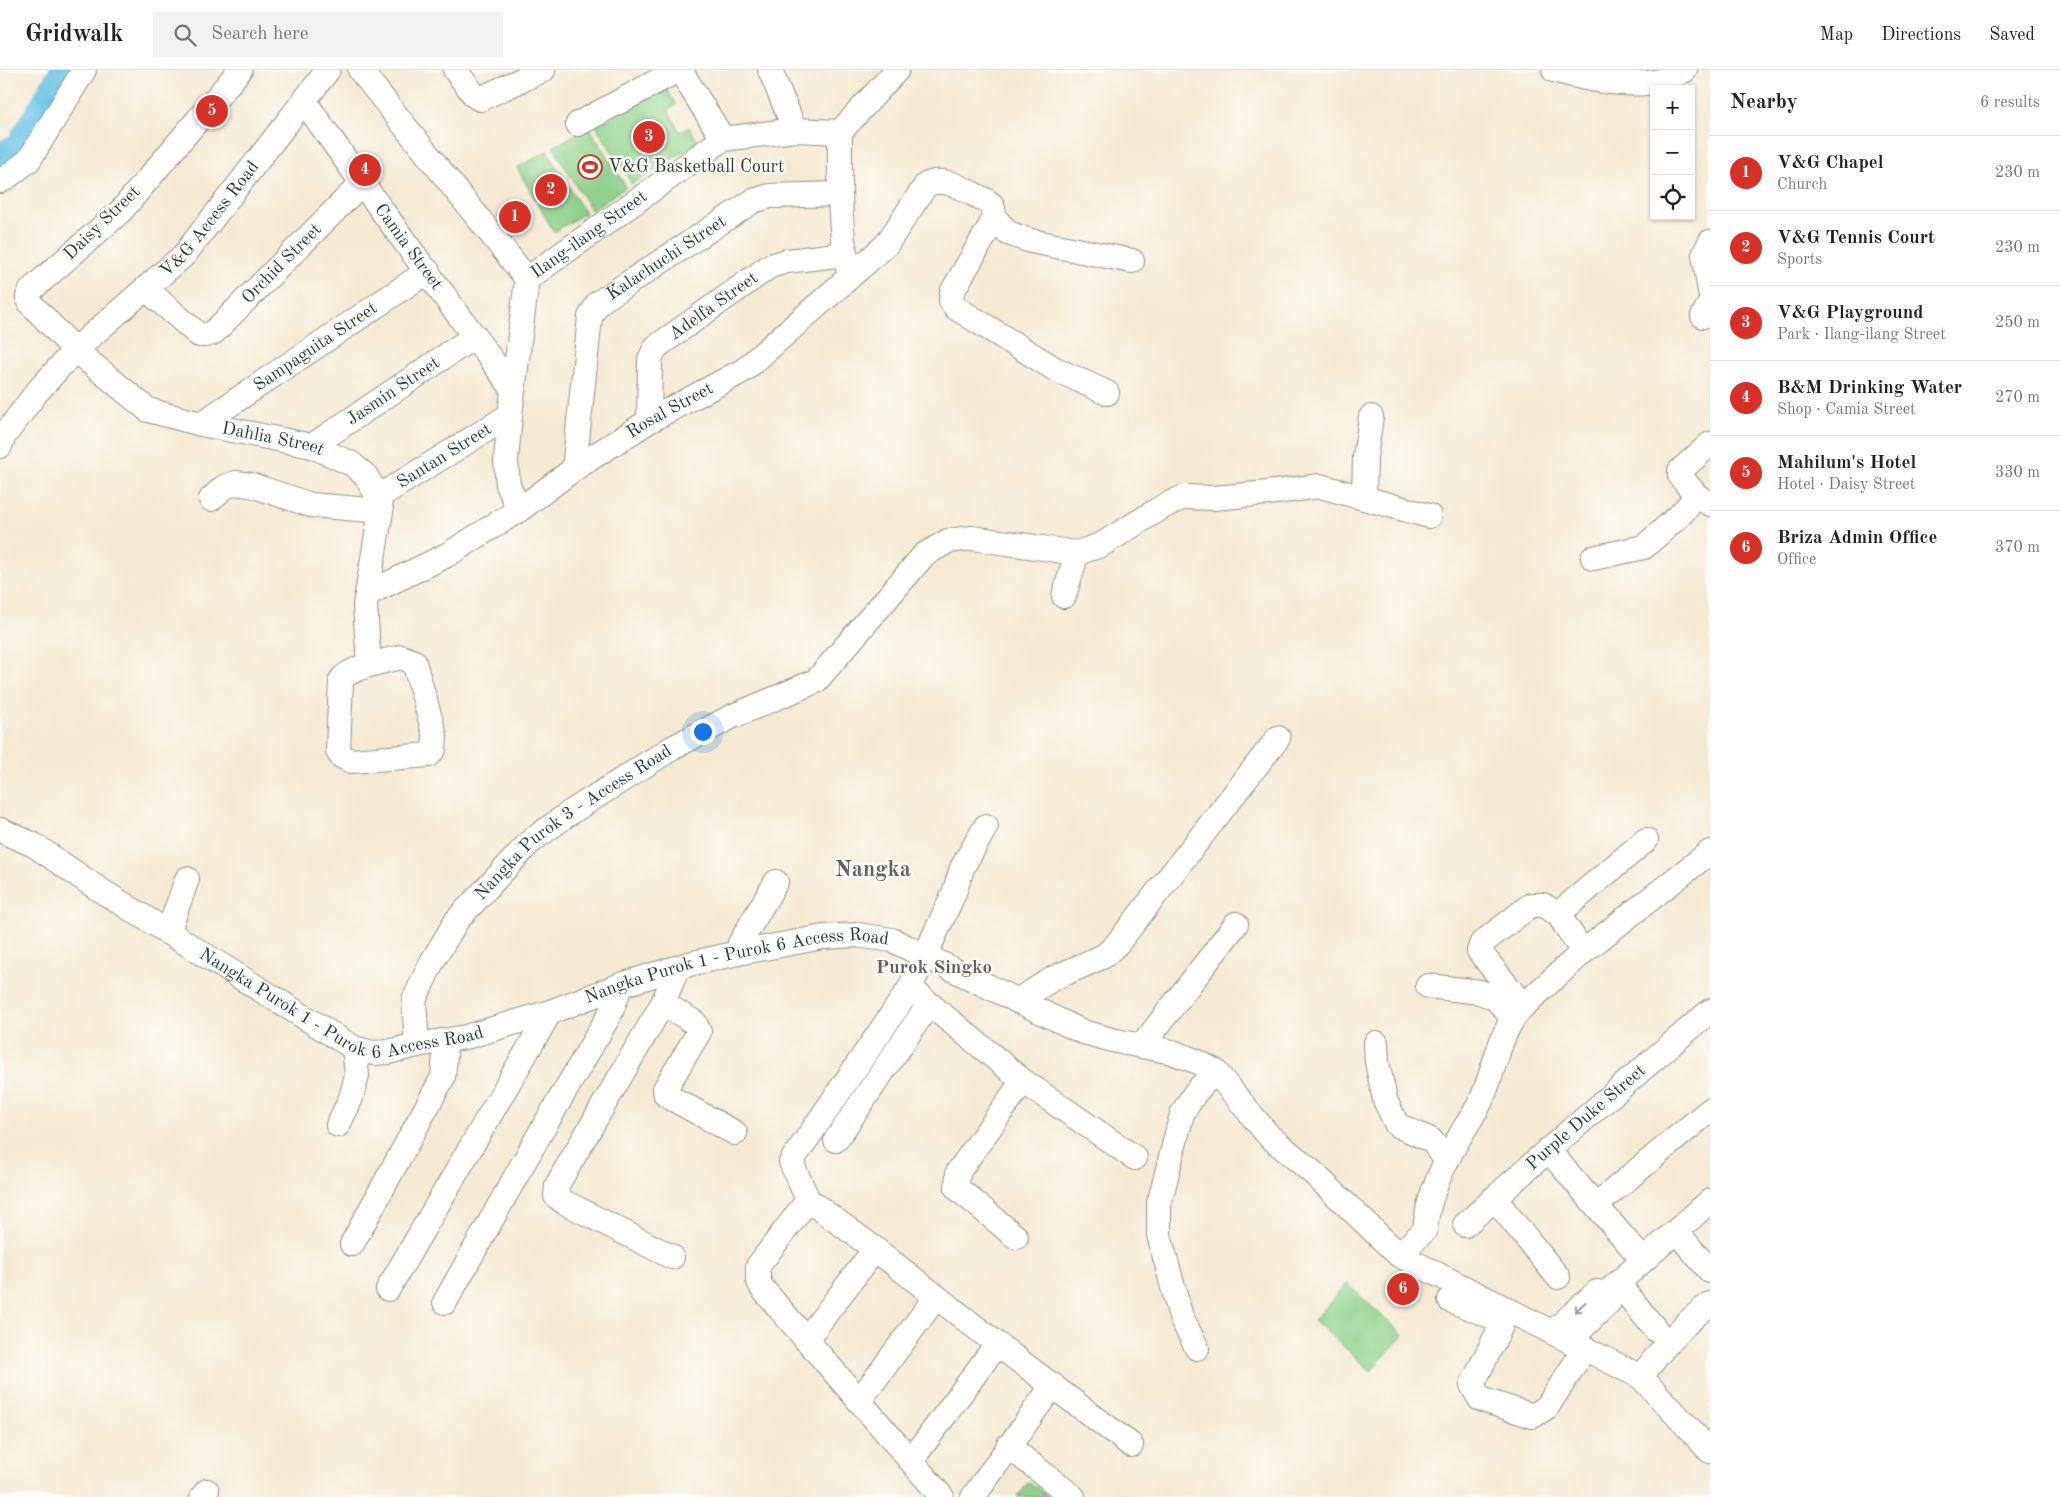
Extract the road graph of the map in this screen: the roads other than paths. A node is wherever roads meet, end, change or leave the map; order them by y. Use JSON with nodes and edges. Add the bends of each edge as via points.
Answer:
{"nodes":[{"id":1,"x":84,"y":70,"type":"edge"},
{"id":2,"x":240,"y":70,"type":"edge"},
{"id":3,"x":328,"y":70,"type":"edge"},
{"id":4,"x":360,"y":70,"type":"edge"},
{"id":5,"x":455,"y":70,"type":"edge"},
{"id":6,"x":543,"y":70,"type":"edge"},
{"id":7,"x":679,"y":70,"type":"edge"},
{"id":8,"x":770,"y":70,"type":"edge"},
{"id":9,"x":897,"y":70,"type":"edge"},
{"id":10,"x":1554,"y":70,"type":"edge"},
{"id":11,"x":1685,"y":70,"type":"edge"},
{"id":12,"x":305,"y":102,"type":"junction"},
{"id":13,"x":578,"y":124,"type":"dead end"},
{"id":14,"x":795,"y":130,"type":"junction"},
{"id":15,"x":840,"y":132,"type":"junction"},
{"id":16,"x":723,"y":138,"type":"junction"},
{"id":17,"x":0,"y":181,"type":"edge"},
{"id":18,"x":361,"y":184,"type":"junction"},
{"id":19,"x":840,"y":194,"type":"junction"},
{"id":20,"x":995,"y":218,"type":"junction"},
{"id":21,"x":1710,"y":242,"type":"edge"},
{"id":22,"x":845,"y":254,"type":"junction"},
{"id":23,"x":1132,"y":261,"type":"dead end"},
{"id":24,"x":428,"y":272,"type":"junction"},
{"id":25,"x":850,"y":277,"type":"junction"},
{"id":26,"x":527,"y":279,"type":"junction"},
{"id":27,"x":146,"y":289,"type":"junction"},
{"id":28,"x":1710,"y":291,"type":"edge"},
{"id":29,"x":475,"y":336,"type":"junction"},
{"id":30,"x":74,"y":350,"type":"junction"},
{"id":31,"x":513,"y":389,"type":"junction"},
{"id":32,"x":1107,"y":393,"type":"dead end"},
{"id":33,"x":510,"y":415,"type":"junction"},
{"id":34,"x":1371,"y":417,"type":"dead end"},
{"id":35,"x":649,"y":421,"type":"junction"},
{"id":36,"x":201,"y":424,"type":"junction"},
{"id":37,"x":1710,"y":444,"type":"edge"},
{"id":38,"x":0,"y":446,"type":"edge"},
{"id":39,"x":312,"y":446,"type":"junction"},
{"id":40,"x":574,"y":469,"type":"junction"},
{"id":41,"x":1364,"y":497,"type":"junction"},
{"id":42,"x":211,"y":499,"type":"dead end"},
{"id":43,"x":1703,"y":500,"type":"edge"},
{"id":44,"x":380,"y":504,"type":"junction"},
{"id":45,"x":519,"y":510,"type":"junction"},
{"id":46,"x":1429,"y":516,"type":"dead end"},
{"id":47,"x":1077,"y":553,"type":"junction"},
{"id":48,"x":1593,"y":558,"type":"dead end"},
{"id":49,"x":367,"y":594,"type":"junction"},
{"id":50,"x":1064,"y":596,"type":"dead end"},
{"id":51,"x":369,"y":665,"type":"junction"},
{"id":52,"x":1278,"y":738,"type":"dead end"},
{"id":53,"x":986,"y":826,"type":"dead end"},
{"id":54,"x":0,"y":830,"type":"edge"},
{"id":55,"x":1646,"y":840,"type":"dead end"},
{"id":56,"x":1710,"y":852,"type":"edge"},
{"id":57,"x":187,"y":879,"type":"dead end"},
{"id":58,"x":776,"y":882,"type":"dead end"},
{"id":59,"x":1558,"y":914,"type":"junction"},
{"id":60,"x":1236,"y":924,"type":"dead end"},
{"id":61,"x":168,"y":933,"type":"junction"},
{"id":62,"x":1583,"y":952,"type":"junction"},
{"id":63,"x":738,"y":953,"type":"junction"},
{"id":64,"x":924,"y":955,"type":"junction"},
{"id":65,"x":678,"y":969,"type":"junction"},
{"id":66,"x":620,"y":985,"type":"junction"},
{"id":67,"x":1428,"y":986,"type":"dead end"},
{"id":68,"x":910,"y":988,"type":"junction"},
{"id":69,"x":1017,"y":1000,"type":"junction"},
{"id":70,"x":664,"y":1004,"type":"junction"},
{"id":71,"x":929,"y":1004,"type":"junction"},
{"id":72,"x":1710,"y":1011,"type":"edge"},
{"id":73,"x":550,"y":1012,"type":"junction"},
{"id":74,"x":1517,"y":1012,"type":"junction"},
{"id":75,"x":442,"y":1041,"type":"junction"},
{"id":76,"x":1376,"y":1043,"type":"dead end"},
{"id":77,"x":417,"y":1045,"type":"junction"},
{"id":78,"x":1142,"y":1046,"type":"junction"},
{"id":79,"x":354,"y":1048,"type":"junction"},
{"id":80,"x":1215,"y":1071,"type":"junction"},
{"id":81,"x":1023,"y":1081,"type":"junction"},
{"id":82,"x":1710,"y":1110,"type":"edge"},
{"id":83,"x":338,"y":1125,"type":"dead end"},
{"id":84,"x":735,"y":1133,"type":"dead end"},
{"id":85,"x":836,"y":1140,"type":"dead end"},
{"id":86,"x":1548,"y":1150,"type":"junction"},
{"id":87,"x":1135,"y":1158,"type":"dead end"},
{"id":88,"x":1446,"y":1159,"type":"junction"},
{"id":89,"x":1494,"y":1198,"type":"junction"},
{"id":90,"x":808,"y":1200,"type":"junction"},
{"id":91,"x":1710,"y":1201,"type":"edge"},
{"id":92,"x":1596,"y":1205,"type":"junction"},
{"id":93,"x":1465,"y":1226,"type":"dead end"},
{"id":94,"x":1676,"y":1231,"type":"junction"},
{"id":95,"x":1016,"y":1237,"type":"dead end"},
{"id":96,"x":352,"y":1244,"type":"dead end"},
{"id":97,"x":875,"y":1249,"type":"junction"},
{"id":98,"x":1398,"y":1255,"type":"junction"},
{"id":99,"x":672,"y":1256,"type":"dead end"},
{"id":100,"x":1644,"y":1260,"type":"junction"},
{"id":101,"x":1710,"y":1271,"type":"edge"},
{"id":102,"x":1558,"y":1277,"type":"dead end"},
{"id":103,"x":1614,"y":1287,"type":"junction"},
{"id":104,"x":388,"y":1289,"type":"dead end"},
{"id":105,"x":936,"y":1297,"type":"junction"},
{"id":106,"x":1450,"y":1300,"type":"dead end"},
{"id":107,"x":445,"y":1302,"type":"dead end"},
{"id":108,"x":1710,"y":1304,"type":"edge"},
{"id":109,"x":1656,"y":1330,"type":"dead end"},
{"id":110,"x":806,"y":1340,"type":"junction"},
{"id":111,"x":1569,"y":1340,"type":"junction"},
{"id":112,"x":997,"y":1344,"type":"junction"},
{"id":113,"x":1197,"y":1348,"type":"dead end"},
{"id":114,"x":1641,"y":1377,"type":"junction"},
{"id":115,"x":1053,"y":1385,"type":"junction"},
{"id":116,"x":859,"y":1401,"type":"junction"},
{"id":117,"x":1131,"y":1445,"type":"dead end"},
{"id":118,"x":1008,"y":1446,"type":"junction"},
{"id":119,"x":1710,"y":1451,"type":"edge"},
{"id":120,"x":911,"y":1461,"type":"junction"},
{"id":121,"x":942,"y":1497,"type":"edge"},
{"id":122,"x":972,"y":1497,"type":"edge"},
{"id":123,"x":1073,"y":1497,"type":"edge"}],
"edges":[{"from":1,"to":17,"type":"street","via":[[29,160]]},
{"from":2,"to":30,"type":"street","name":"Daisy Street","via":[[121,211],[31,290],[28,297],[31,304]]},
{"from":3,"to":12,"type":"street","name":"V&G Access Road"},
{"from":4,"to":26,"type":"street"},
{"from":5,"to":6,"type":"street","via":[[480,99]]},
{"from":7,"to":13,"type":"street"},
{"from":7,"to":16,"type":"street"},
{"from":8,"to":14,"type":"street"},
{"from":9,"to":15,"type":"street"},
{"from":10,"to":11,"type":"street","via":[[1596,80],[1632,83],[1660,81]]},
{"from":12,"to":18,"type":"street","name":"Camia Street"},
{"from":12,"to":27,"type":"street","name":"V&G Access Road","via":[[184,255]]},
{"from":14,"to":15,"type":"street","name":"Ilang-ilang Street"},
{"from":14,"to":16,"type":"street","name":"Ilang-ilang Street"},
{"from":15,"to":19,"type":"street"},
{"from":16,"to":26,"type":"street","name":"Ilang-ilang Street"},
{"from":18,"to":24,"type":"street","name":"Camia Street"},
{"from":18,"to":27,"type":"street","name":"Orchid Street","via":[[213,333],[199,335]]},
{"from":19,"to":22,"type":"street"},
{"from":19,"to":40,"type":"street","name":"Kalachuchi Street","via":[[770,196],[754,201],[598,303],[590,318]]},
{"from":20,"to":23,"type":"street","via":[[1008,233],[1031,241]]},
{"from":20,"to":25,"type":"street","name":"Rosal Street","via":[[992,205],[987,201],[944,181],[934,180],[926,185],[886,245]]},
{"from":20,"to":32,"type":"street","via":[[952,292],[951,301],[956,308],[1054,369]]},
{"from":21,"to":28,"type":"street","via":[[1704,255]]},
{"from":22,"to":25,"type":"street"},
{"from":22,"to":35,"type":"street","name":"Adelfa Street","via":[[770,266],[656,347],[650,360]]},
{"from":24,"to":29,"type":"street","name":"Camia Street"},
{"from":24,"to":36,"type":"street","name":"Sampaguita Street"},
{"from":25,"to":35,"type":"street","name":"Rosal Street","via":[[744,370]]},
{"from":26,"to":31,"type":"street","name":"Ilang-ilang Street"},
{"from":27,"to":30,"type":"street","name":"V&G Access Road"},
{"from":29,"to":31,"type":"street","name":"Camia Street"},
{"from":29,"to":39,"type":"street","name":"Jasmin Street"},
{"from":30,"to":36,"type":"street","name":"Dahlia Street","via":[[148,410]]},
{"from":30,"to":38,"type":"street","name":"V&G Access Road","via":[[36,393]]},
{"from":31,"to":33,"type":"street","name":"Ilang-ilang Street"},
{"from":33,"to":44,"type":"street","name":"Santan Street"},
{"from":33,"to":45,"type":"street","name":"Ilang-ilang Street","via":[[506,461],[508,485]]},
{"from":34,"to":41,"type":"street"},
{"from":35,"to":40,"type":"street","name":"Rosal Street"},
{"from":36,"to":39,"type":"street","name":"Dahlia Street"},
{"from":37,"to":43,"type":"street","via":[[1680,471],[1680,476]]},
{"from":39,"to":44,"type":"street","name":"Dahlia Street","via":[[352,464],[366,476]]},
{"from":40,"to":45,"type":"street","name":"Rosal Street"},
{"from":41,"to":46,"type":"street","name":"Nangka Purok 3 - Access Road"},
{"from":41,"to":47,"type":"street","name":"Nangka Purok 3 - Access Road","via":[[1320,486],[1268,494],[1184,497],[1101,545]]},
{"from":42,"to":44,"type":"street","via":[[224,487],[236,483],[311,506]]},
{"from":43,"to":48,"type":"street","via":[[1680,515],[1644,548]]},
{"from":44,"to":49,"type":"street"},
{"from":45,"to":49,"type":"street","name":"Rosal Street","via":[[447,555]]},
{"from":47,"to":50,"type":"street"},
{"from":47,"to":77,"type":"street","name":"Nangka Purok 3 - Access Road","via":[[972,538],[948,541],[924,555],[816,681],[731,717],[672,748],[530,842],[457,920],[432,962],[414,1000]]},
{"from":49,"to":51,"type":"street"},
{"from":51,"to":51,"type":"street","via":[[401,657],[414,662],[435,736],[434,749],[429,755],[351,761],[341,756],[338,751],[342,680],[345,675]]},
{"from":52,"to":69,"type":"street","via":[[1117,944],[1104,956],[1054,978]]},
{"from":53,"to":64,"type":"street","via":[[962,868]]},
{"from":54,"to":61,"type":"street","name":"Nangka Purok 1 - Purok 6 Access Road","via":[[34,845]]},
{"from":55,"to":59,"type":"street"},
{"from":56,"to":62,"type":"street"},
{"from":57,"to":61,"type":"street"},
{"from":58,"to":63,"type":"street","via":[[740,942]]},
{"from":59,"to":62,"type":"street"},
{"from":59,"to":74,"type":"street","via":[[1543,905],[1531,905],[1482,943],[1479,951],[1517,998]]},
{"from":60,"to":78,"type":"street"},
{"from":61,"to":79,"type":"street","name":"Nangka Purok 1 - Purok 6 Access Road"},
{"from":62,"to":74,"type":"street"},
{"from":63,"to":64,"type":"street","name":"Nangka Purok 1 - Purok 6 Access Road","via":[[823,937],[857,935],[892,940]]},
{"from":63,"to":65,"type":"street","name":"Nangka Purok 1 - Purok 6 Access Road"},
{"from":64,"to":68,"type":"street"},
{"from":64,"to":69,"type":"street","name":"Nangka Purok 1 - Purok 6 Access Road"},
{"from":65,"to":66,"type":"street","name":"Nangka Purok 1 - Purok 6 Access Road"},
{"from":65,"to":70,"type":"street"},
{"from":66,"to":73,"type":"street","name":"Nangka Purok 1 - Purok 6 Access Road"},
{"from":66,"to":107,"type":"street","via":[[610,1014]]},
{"from":67,"to":74,"type":"street","via":[[1480,992]]},
{"from":68,"to":71,"type":"street"},
{"from":68,"to":90,"type":"street","via":[[791,1162]]},
{"from":69,"to":78,"type":"street","name":"Nangka Purok 1 - Purok 6 Access Road","via":[[1083,1032]]},
{"from":70,"to":84,"type":"street","via":[[695,1023],[699,1032],[665,1088],[666,1095]]},
{"from":70,"to":99,"type":"street","via":[[557,1185],[556,1196]]},
{"from":71,"to":81,"type":"street"},
{"from":71,"to":85,"type":"street"},
{"from":72,"to":86,"type":"street","name":"Purple Duke Street"},
{"from":73,"to":75,"type":"street","name":"Nangka Purok 1 - Purok 6 Access Road"},
{"from":73,"to":104,"type":"street"},
{"from":74,"to":88,"type":"street","via":[[1505,1032],[1480,1102]]},
{"from":75,"to":77,"type":"street","name":"Nangka Purok 1 - Purok 6 Access Road"},
{"from":75,"to":96,"type":"street","via":[[445,1056],[443,1077]]},
{"from":76,"to":88,"type":"street","via":[[1385,1100],[1397,1125],[1431,1140]]},
{"from":77,"to":79,"type":"street","name":"Nangka Purok 1 - Purok 6 Access Road","via":[[374,1053]]},
{"from":78,"to":80,"type":"street","name":"Nangka Purok 1 - Purok 6 Access Road","via":[[1172,1052]]},
{"from":79,"to":83,"type":"street","via":[[357,1075],[351,1098]]},
{"from":80,"to":98,"type":"street","name":"Nangka Purok 1 - Purok 6 Access Road","via":[[1269,1136],[1311,1171]]},
{"from":80,"to":113,"type":"street","via":[[1182,1114],[1159,1204],[1159,1235],[1181,1317]]},
{"from":81,"to":87,"type":"street"},
{"from":81,"to":95,"type":"street","via":[[958,1172],[957,1188]]},
{"from":82,"to":92,"type":"street"},
{"from":86,"to":89,"type":"street","name":"Purple Duke Street"},
{"from":86,"to":92,"type":"street"},
{"from":88,"to":98,"type":"street","via":[[1434,1187],[1425,1230]]},
{"from":89,"to":93,"type":"street","name":"Purple Duke Street"},
{"from":89,"to":102,"type":"street"},
{"from":90,"to":97,"type":"street"},
{"from":90,"to":110,"type":"street","via":[[758,1266],[757,1273],[762,1288]]},
{"from":91,"to":94,"type":"street"},
{"from":92,"to":100,"type":"street"},
{"from":94,"to":100,"type":"street"},
{"from":94,"to":101,"type":"street"},
{"from":97,"to":105,"type":"street"},
{"from":97,"to":110,"type":"street"},
{"from":98,"to":111,"type":"street","name":"Nangka Purok 1 - Purok 6 Access Road"},
{"from":100,"to":103,"type":"street"},
{"from":103,"to":109,"type":"street"},
{"from":103,"to":111,"type":"street","via":[[1598,1291]]},
{"from":105,"to":112,"type":"street"},
{"from":105,"to":116,"type":"street"},
{"from":106,"to":111,"type":"street","via":[[1498,1319],[1501,1326],[1472,1385],[1480,1398],[1533,1416],[1547,1406]]},
{"from":108,"to":114,"type":"street","via":[[1664,1345]]},
{"from":110,"to":116,"type":"street"},
{"from":111,"to":114,"type":"street","name":"Nangka Purok 1 - Purok 6 Access Road"},
{"from":112,"to":115,"type":"street"},
{"from":112,"to":120,"type":"street"},
{"from":114,"to":119,"type":"street","name":"Nangka Purok 1 - Purok 6 Access Road"},
{"from":115,"to":117,"type":"street"},
{"from":115,"to":118,"type":"street"},
{"from":116,"to":120,"type":"street"},
{"from":118,"to":122,"type":"street"},
{"from":118,"to":123,"type":"street"},
{"from":120,"to":121,"type":"street"}]}
